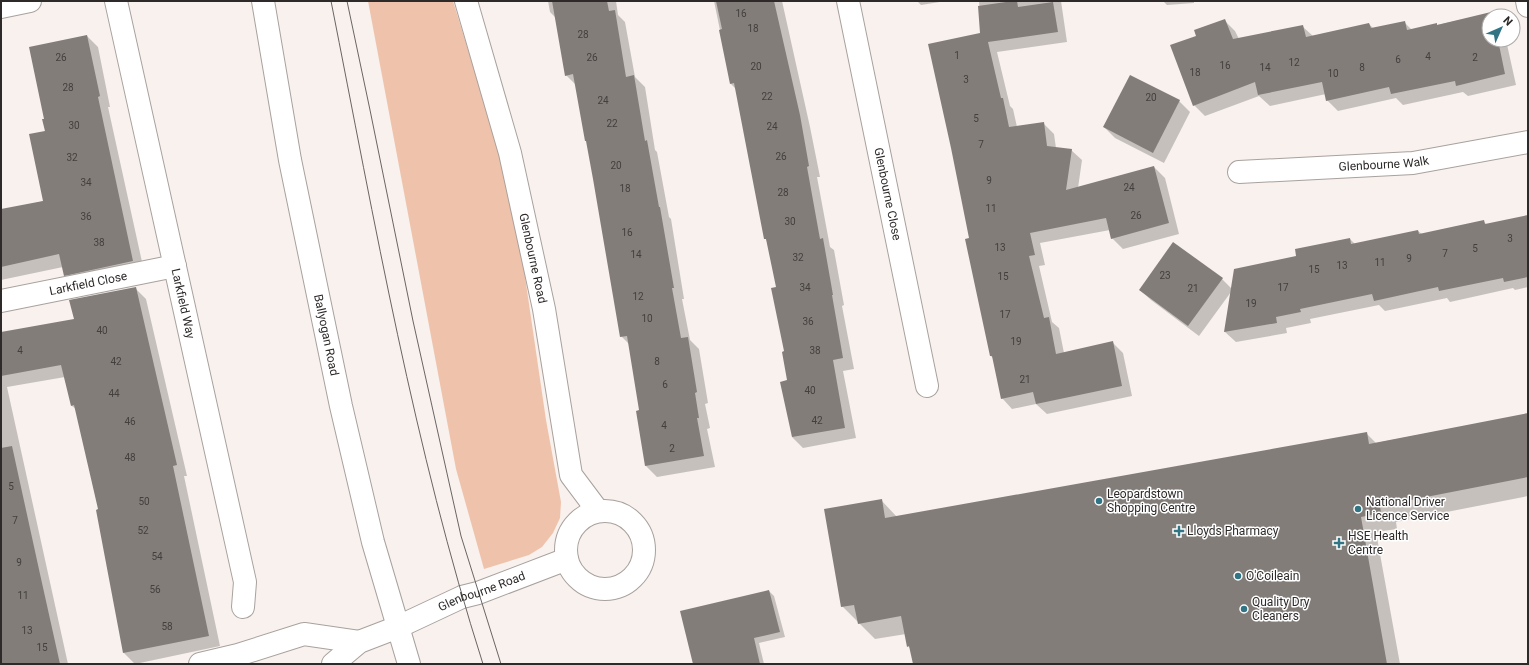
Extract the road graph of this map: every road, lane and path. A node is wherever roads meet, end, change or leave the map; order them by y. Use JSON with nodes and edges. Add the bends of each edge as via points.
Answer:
{"nodes":[{"id":1,"x":30,"y":1,"type":"edge"},
{"id":2,"x":116,"y":1,"type":"edge"},
{"id":3,"x":263,"y":1,"type":"edge"},
{"id":4,"x":466,"y":1,"type":"edge"},
{"id":5,"x":848,"y":1,"type":"edge"},
{"id":6,"x":1527,"y":1,"type":"edge"},
{"id":7,"x":1528,"y":6,"type":"edge"},
{"id":8,"x":1,"y":7,"type":"edge"},
{"id":9,"x":1528,"y":142,"type":"edge"},
{"id":10,"x":1239,"y":172,"type":"dead end"},
{"id":11,"x":175,"y":266,"type":"junction"},
{"id":12,"x":1,"y":301,"type":"edge"},
{"id":13,"x":927,"y":386,"type":"dead end"},
{"id":14,"x":598,"y":511,"type":"junction"},
{"id":15,"x":566,"y":560,"type":"junction"},
{"id":16,"x":243,"y":606,"type":"dead end"},
{"id":17,"x":398,"y":627,"type":"junction"},
{"id":18,"x":359,"y":642,"type":"junction"},
{"id":19,"x":200,"y":664,"type":"edge"},
{"id":20,"x":333,"y":664,"type":"edge"},
{"id":21,"x":409,"y":664,"type":"edge"}],
"edges":[{"from":1,"to":8,"type":"street"},
{"from":2,"to":11,"type":"street","name":"Larkfield Way"},
{"from":3,"to":17,"type":"street","name":"Ballyogan Road","via":[[290,160],[341,406],[373,542]]},
{"from":4,"to":14,"type":"street","name":"Glenbourne Road","via":[[510,153],[544,309],[571,475]]},
{"from":5,"to":13,"type":"street","name":"Glenbourne Close"},
{"from":6,"to":7,"type":"street"},
{"from":9,"to":10,"type":"street","name":"Glenbourne Walk","via":[[1413,163]]},
{"from":11,"to":12,"type":"street","name":"Larkfield Close"},
{"from":11,"to":16,"type":"street","name":"Larkfield Way","via":[[245,582]]},
{"from":14,"to":15,"type":"street","via":[[586,515],[576,523],[565,547]]},
{"from":14,"to":15,"type":"street","via":[[612,511],[624,515],[642,535],[644,561],[637,573],[628,583],[616,589],[603,590],[580,581]]},
{"from":15,"to":17,"type":"street","name":"Glenbourne Road","via":[[462,597]]},
{"from":17,"to":18,"type":"street","name":"Glenbourne Road"},
{"from":17,"to":21,"type":"street","name":"Ballyogan Road"},
{"from":18,"to":19,"type":"street","via":[[304,634]]},
{"from":18,"to":20,"type":"street"}]}
